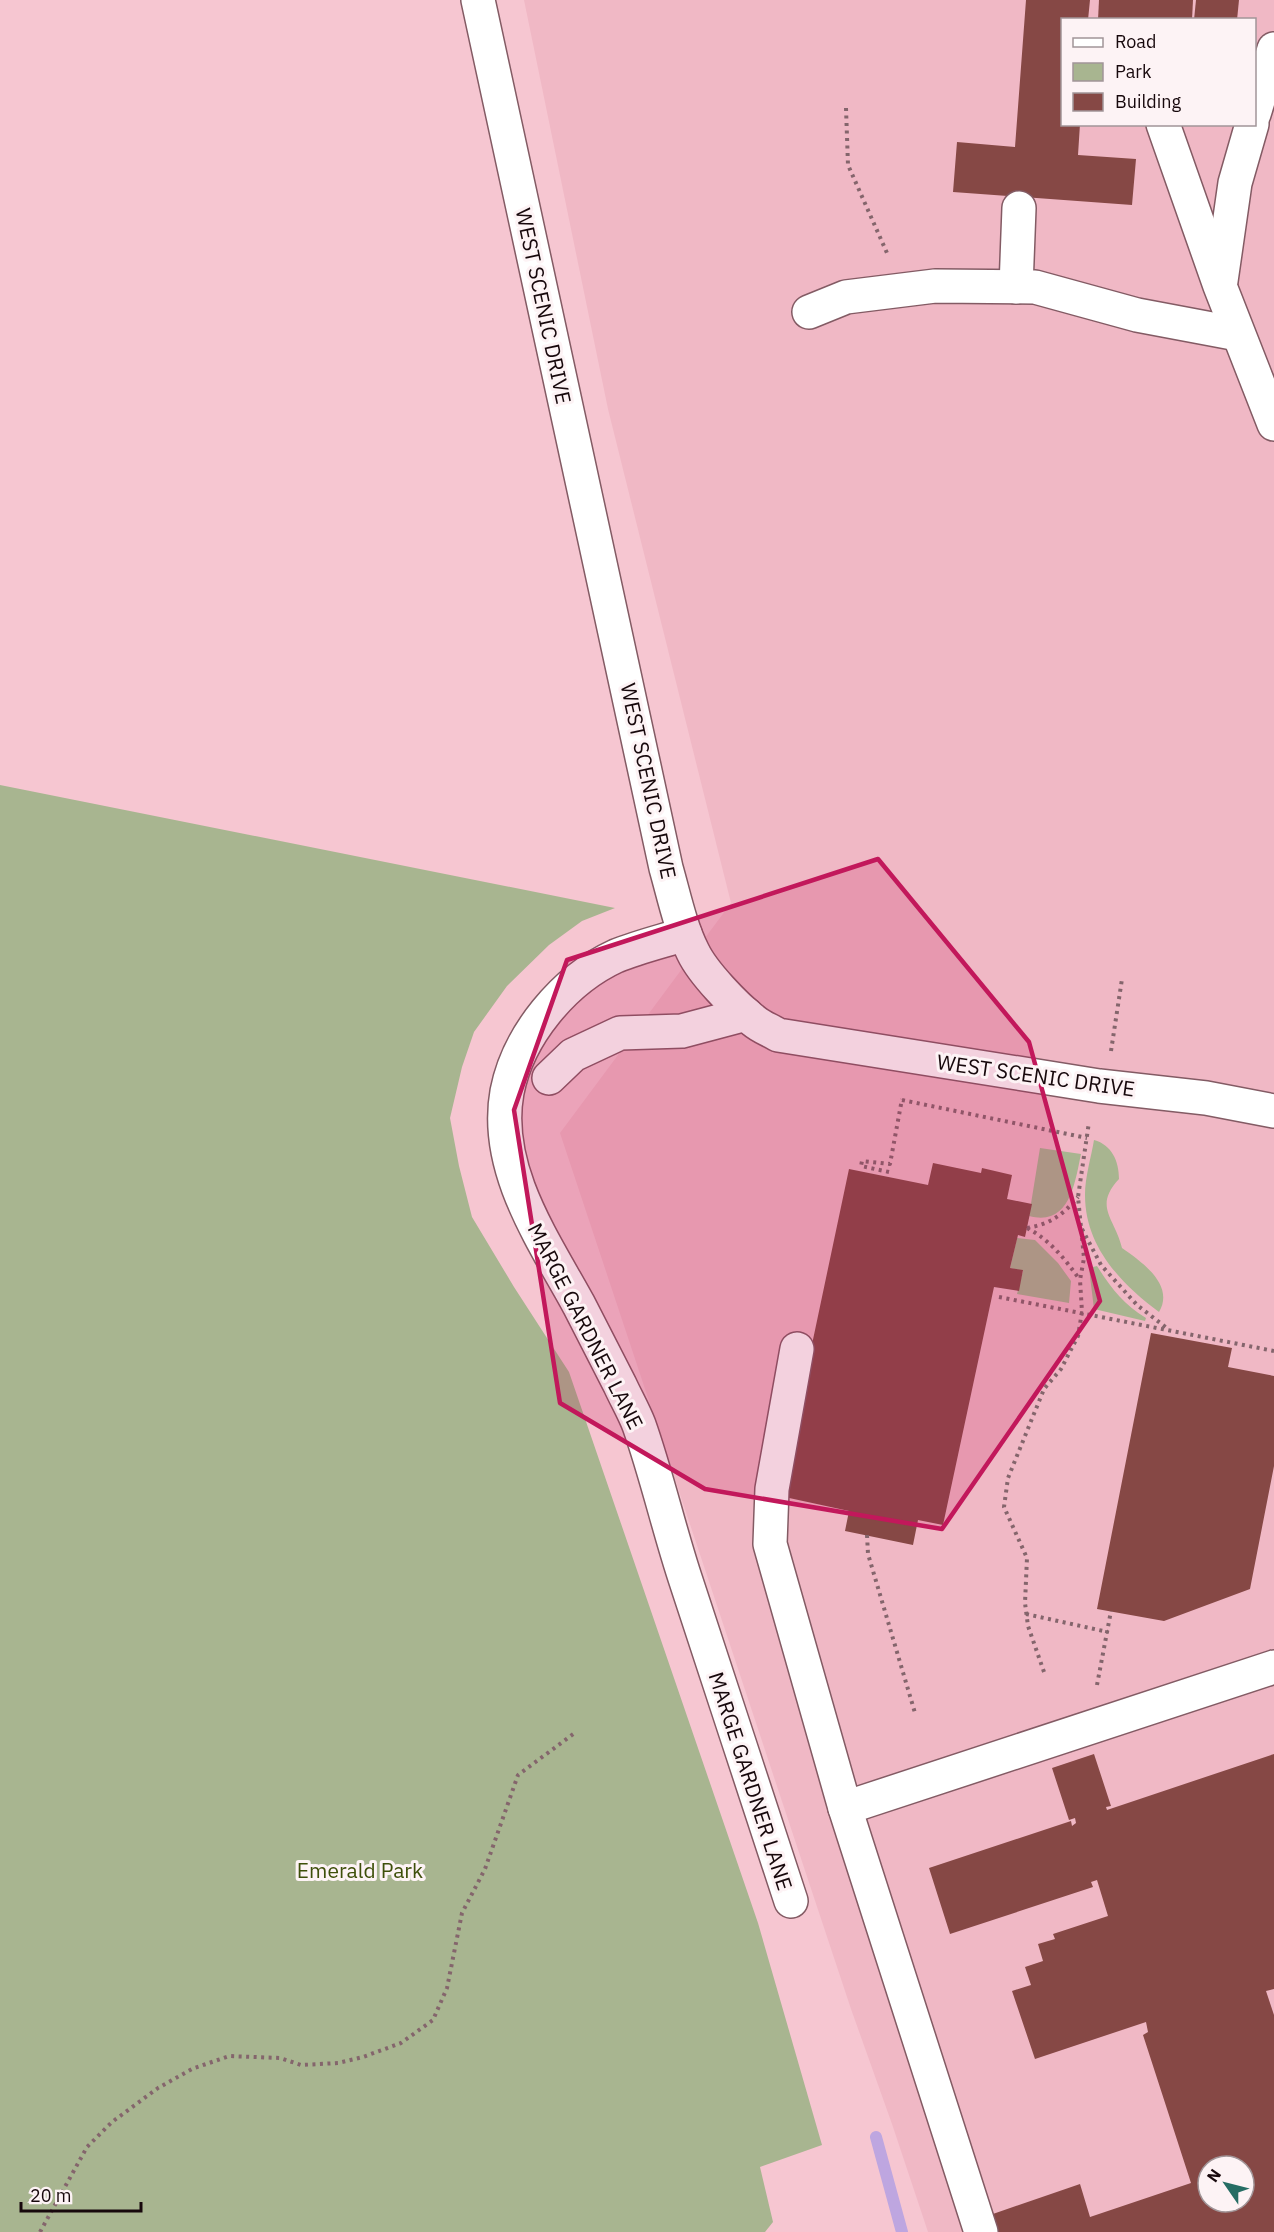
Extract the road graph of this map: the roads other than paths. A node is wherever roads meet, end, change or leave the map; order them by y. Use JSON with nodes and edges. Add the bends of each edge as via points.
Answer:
{"nodes":[{"id":1,"x":478,"y":0,"type":"edge"},
{"id":2,"x":1274,"y":49,"type":"edge"},
{"id":3,"x":1256,"y":108,"type":"edge"},
{"id":4,"x":1164,"y":126,"type":"edge"},
{"id":5,"x":1250,"y":126,"type":"edge"},
{"id":6,"x":1019,"y":208,"type":"dead end"},
{"id":7,"x":1220,"y":286,"type":"junction"},
{"id":8,"x":1017,"y":287,"type":"junction"},
{"id":9,"x":809,"y":312,"type":"dead end"},
{"id":10,"x":1238,"y":334,"type":"junction"},
{"id":11,"x":1274,"y":423,"type":"edge"},
{"id":12,"x":685,"y":934,"type":"junction"},
{"id":13,"x":746,"y":1014,"type":"junction"},
{"id":14,"x":549,"y":1078,"type":"dead end"},
{"id":15,"x":1274,"y":1111,"type":"edge"},
{"id":16,"x":796,"y":1350,"type":"dead end"},
{"id":17,"x":1274,"y":1667,"type":"edge"},
{"id":18,"x":845,"y":1808,"type":"junction"},
{"id":19,"x":791,"y":1901,"type":"dead end"},
{"id":20,"x":981,"y":2232,"type":"edge"}],
"edges":[{"from":1,"to":12,"type":"street","name":"WEST SCENIC DRIVE","via":[[666,868]]},
{"from":2,"to":3,"type":"street"},
{"from":4,"to":7,"type":"street"},
{"from":5,"to":7,"type":"street","via":[[1235,183]]},
{"from":6,"to":8,"type":"street"},
{"from":7,"to":10,"type":"street"},
{"from":8,"to":9,"type":"street","via":[[935,286],[846,297]]},
{"from":8,"to":10,"type":"street","via":[[1035,287],[1137,315]]},
{"from":10,"to":11,"type":"street"},
{"from":12,"to":13,"type":"street","name":"WEST SCENIC DRIVE","via":[[699,962]]},
{"from":12,"to":19,"type":"street","name":"MARGE GARDNER LANE","via":[[617,956],[596,967],[548,1010],[517,1060],[508,1090],[508,1150],[529,1212],[639,1424],[672,1539]]},
{"from":13,"to":14,"type":"street","via":[[682,1031],[620,1033],[573,1055]]},
{"from":13,"to":15,"type":"street","name":"WEST SCENIC DRIVE","via":[[778,1035]]},
{"from":16,"to":18,"type":"street","via":[[772,1489],[770,1544]]},
{"from":17,"to":18,"type":"street"},
{"from":18,"to":20,"type":"street"}]}
